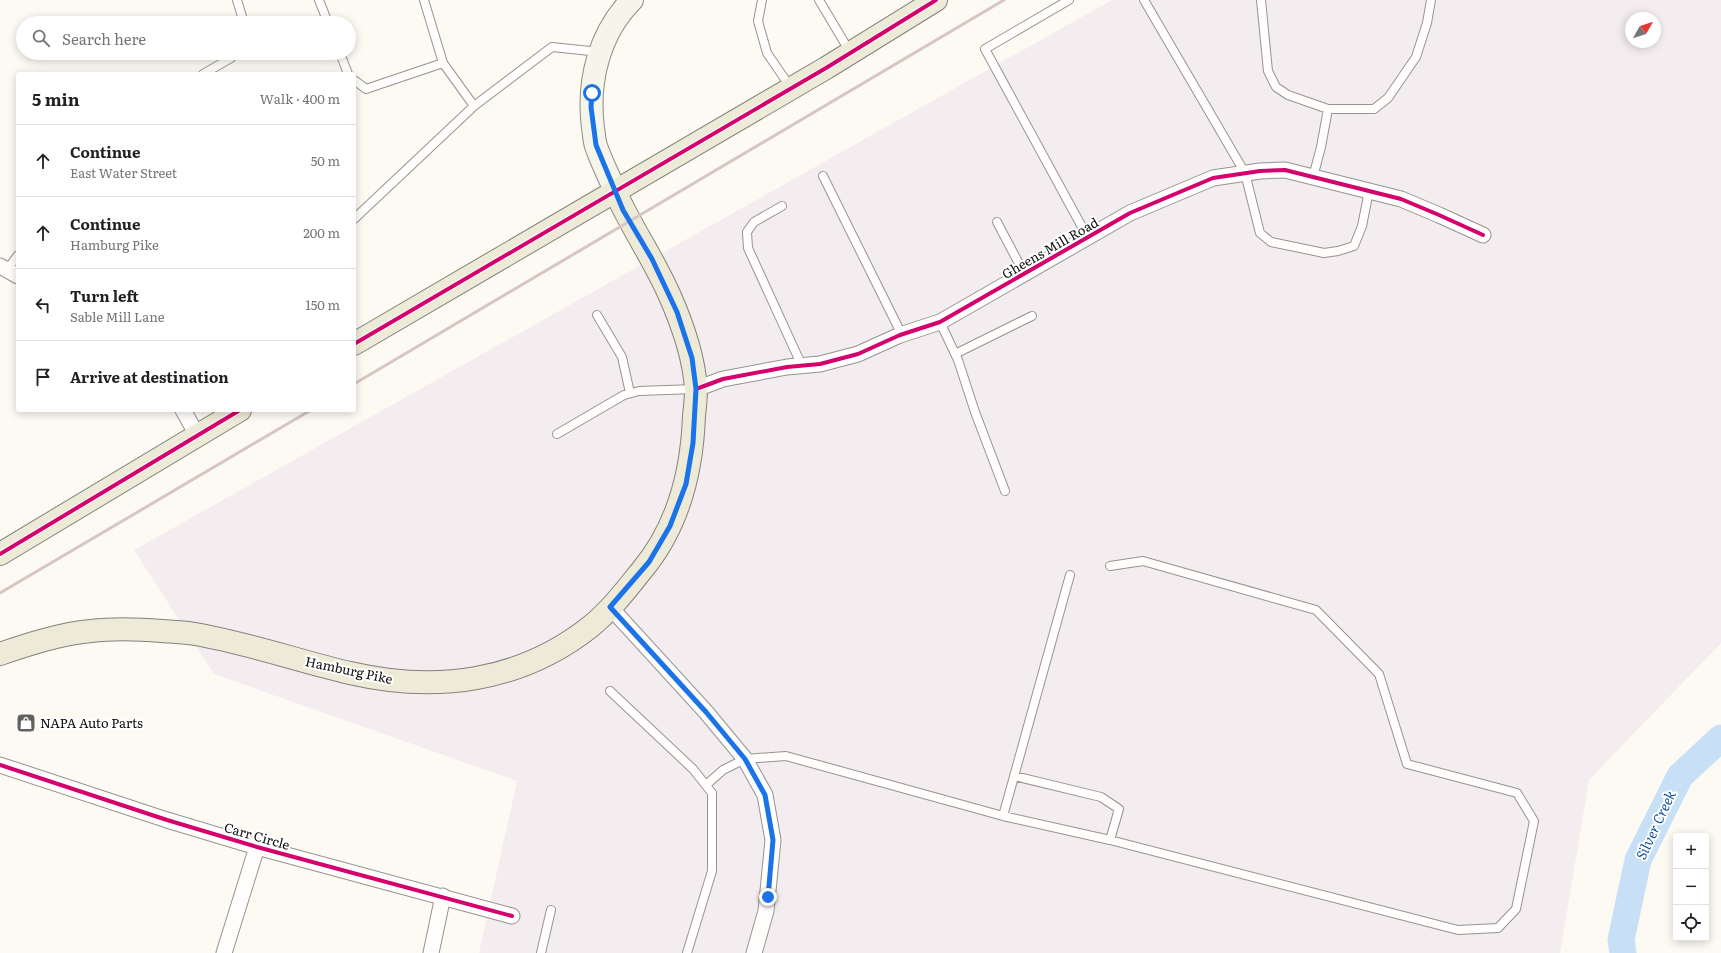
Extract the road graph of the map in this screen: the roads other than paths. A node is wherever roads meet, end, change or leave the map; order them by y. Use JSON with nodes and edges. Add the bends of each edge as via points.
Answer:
{"nodes":[{"id":1,"x":237,"y":0,"type":"edge"},
{"id":2,"x":320,"y":0,"type":"edge"},
{"id":3,"x":424,"y":0,"type":"edge"},
{"id":4,"x":632,"y":0,"type":"edge"},
{"id":5,"x":762,"y":0,"type":"edge"},
{"id":6,"x":819,"y":0,"type":"edge"},
{"id":7,"x":936,"y":0,"type":"edge"},
{"id":8,"x":1068,"y":0,"type":"edge"},
{"id":9,"x":1144,"y":0,"type":"edge"},
{"id":10,"x":1261,"y":0,"type":"edge"},
{"id":11,"x":1431,"y":0,"type":"edge"},
{"id":12,"x":242,"y":16,"type":"edge"},
{"id":13,"x":326,"y":16,"type":"edge"},
{"id":14,"x":600,"y":52,"type":"junction"},
{"id":15,"x":851,"y":53,"type":"junction"},
{"id":16,"x":228,"y":60,"type":"edge"},
{"id":17,"x":343,"y":60,"type":"edge"},
{"id":18,"x":443,"y":63,"type":"junction"},
{"id":19,"x":206,"y":72,"type":"edge"},
{"id":20,"x":347,"y":72,"type":"edge"},
{"id":21,"x":356,"y":81,"type":"edge"},
{"id":22,"x":792,"y":88,"type":"junction"},
{"id":23,"x":474,"y":106,"type":"junction"},
{"id":24,"x":1328,"y":108,"type":"junction"},
{"id":25,"x":1246,"y":173,"type":"junction"},
{"id":26,"x":823,"y":176,"type":"dead end"},
{"id":27,"x":1313,"y":177,"type":"junction"},
{"id":28,"x":615,"y":191,"type":"junction"},
{"id":29,"x":1369,"y":191,"type":"junction"},
{"id":30,"x":782,"y":206,"type":"dead end"},
{"id":31,"x":356,"y":217,"type":"edge"},
{"id":32,"x":997,"y":222,"type":"dead end"},
{"id":33,"x":1483,"y":235,"type":"dead end"},
{"id":34,"x":1088,"y":238,"type":"junction"},
{"id":35,"x":16,"y":258,"type":"edge"},
{"id":36,"x":8,"y":271,"type":"edge"},
{"id":37,"x":1025,"y":275,"type":"junction"},
{"id":38,"x":597,"y":315,"type":"dead end"},
{"id":39,"x":1032,"y":316,"type":"dead end"},
{"id":40,"x":940,"y":322,"type":"junction"},
{"id":41,"x":902,"y":335,"type":"junction"},
{"id":42,"x":356,"y":343,"type":"edge"},
{"id":43,"x":955,"y":354,"type":"junction"},
{"id":44,"x":802,"y":366,"type":"junction"},
{"id":45,"x":696,"y":389,"type":"junction"},
{"id":46,"x":630,"y":393,"type":"junction"},
{"id":47,"x":184,"y":412,"type":"edge"},
{"id":48,"x":237,"y":412,"type":"edge"},
{"id":49,"x":557,"y":434,"type":"dead end"},
{"id":50,"x":197,"y":435,"type":"junction"},
{"id":51,"x":1005,"y":491,"type":"dead end"},
{"id":52,"x":0,"y":554,"type":"edge"},
{"id":53,"x":1110,"y":566,"type":"dead end"},
{"id":54,"x":1070,"y":575,"type":"dead end"},
{"id":55,"x":610,"y":607,"type":"junction"},
{"id":56,"x":0,"y":654,"type":"edge"},
{"id":57,"x":610,"y":691,"type":"dead end"},
{"id":58,"x":745,"y":759,"type":"junction"},
{"id":59,"x":0,"y":765,"type":"edge"},
{"id":60,"x":1014,"y":776,"type":"junction"},
{"id":61,"x":706,"y":785,"type":"junction"},
{"id":62,"x":1002,"y":816,"type":"junction"},
{"id":63,"x":1110,"y":840,"type":"junction"},
{"id":64,"x":257,"y":847,"type":"junction"},
{"id":65,"x":443,"y":896,"type":"junction"},
{"id":66,"x":551,"y":910,"type":"dead end"},
{"id":67,"x":512,"y":916,"type":"dead end"},
{"id":68,"x":224,"y":953,"type":"edge"},
{"id":69,"x":431,"y":953,"type":"edge"},
{"id":70,"x":541,"y":953,"type":"edge"},
{"id":71,"x":687,"y":953,"type":"edge"},
{"id":72,"x":754,"y":953,"type":"edge"}],
"edges":[{"from":1,"to":12,"type":"lane"},
{"from":2,"to":13,"type":"lane"},
{"from":3,"to":18,"type":"lane"},
{"from":4,"to":14,"type":"street","via":[[606,37]]},
{"from":5,"to":22,"type":"lane","via":[[758,21],[767,53]]},
{"from":6,"to":15,"type":"lane"},
{"from":7,"to":15,"type":"main road"},
{"from":8,"to":34,"type":"lane","via":[[985,49]]},
{"from":9,"to":25,"type":"lane"},
{"from":10,"to":24,"type":"lane","via":[[1268,70],[1276,87],[1288,95]]},
{"from":11,"to":24,"type":"lane","via":[[1416,57],[1388,98],[1374,109]]},
{"from":14,"to":23,"type":"lane","via":[[552,47]]},
{"from":14,"to":28,"type":"street","via":[[595,67],[591,107],[596,145]]},
{"from":15,"to":22,"type":"main road"},
{"from":16,"to":19,"type":"lane"},
{"from":17,"to":20,"type":"lane"},
{"from":18,"to":21,"type":"lane","via":[[366,88]]},
{"from":18,"to":23,"type":"lane"},
{"from":22,"to":28,"type":"main road"},
{"from":23,"to":31,"type":"lane"},
{"from":24,"to":27,"type":"lane"},
{"from":25,"to":27,"type":"street","name":"Gheens Mill Road","via":[[1285,170]]},
{"from":25,"to":29,"type":"lane","via":[[1260,233],[1272,242],[1324,253],[1354,246],[1362,226]]},
{"from":25,"to":34,"type":"street","name":"Gheens Mill Road","via":[[1213,178],[1130,213]]},
{"from":26,"to":41,"type":"lane"},
{"from":27,"to":29,"type":"street","name":"Gheens Mill Road"},
{"from":28,"to":42,"type":"main road"},
{"from":28,"to":45,"type":"main road","name":"Hamburg Pike","via":[[629,221],[652,259],[681,322],[692,358]]},
{"from":29,"to":33,"type":"street","name":"Gheens Mill Road","via":[[1401,199]]},
{"from":30,"to":44,"type":"lane","via":[[754,222],[747,232],[748,248]]},
{"from":32,"to":37,"type":"lane"},
{"from":34,"to":37,"type":"street","name":"Gheens Mill Road"},
{"from":35,"to":36,"type":"lane"},
{"from":37,"to":40,"type":"street","name":"Gheens Mill Road"},
{"from":38,"to":46,"type":"lane","via":[[622,358]]},
{"from":39,"to":43,"type":"lane"},
{"from":40,"to":41,"type":"street","name":"Gheens Mill Road"},
{"from":40,"to":43,"type":"lane"},
{"from":41,"to":44,"type":"street","name":"Gheens Mill Road","via":[[858,354]]},
{"from":43,"to":51,"type":"lane"},
{"from":44,"to":45,"type":"street","name":"Gheens Mill Road","via":[[723,379]]},
{"from":45,"to":46,"type":"lane","via":[[639,390]]},
{"from":45,"to":55,"type":"main road","name":"Hamburg Pike","via":[[693,443],[686,484],[670,526],[649,562]]},
{"from":46,"to":49,"type":"lane"},
{"from":47,"to":50,"type":"street"},
{"from":48,"to":50,"type":"main road"},
{"from":50,"to":52,"type":"main road"},
{"from":53,"to":63,"type":"lane","via":[[1143,561],[1316,610],[1379,674],[1408,764],[1517,794],[1534,821],[1516,909],[1498,928],[1458,930]]},
{"from":54,"to":60,"type":"lane"},
{"from":55,"to":56,"type":"main road","name":"Hamburg Pike","via":[[592,625],[543,657],[473,680],[440,683],[405,682],[352,674],[193,633],[136,629],[92,630]]},
{"from":55,"to":58,"type":"street","via":[[706,712]]},
{"from":57,"to":61,"type":"lane","via":[[693,768]]},
{"from":58,"to":61,"type":"lane","via":[[723,770]]},
{"from":58,"to":62,"type":"lane","via":[[786,756]]},
{"from":58,"to":72,"type":"street","via":[[765,795],[773,840],[766,911]]},
{"from":59,"to":64,"type":"street","name":"Carr Circle"},
{"from":60,"to":62,"type":"lane"},
{"from":60,"to":63,"type":"lane","via":[[1101,797],[1118,809]]},
{"from":61,"to":71,"type":"lane","via":[[712,793],[712,871]]},
{"from":62,"to":63,"type":"lane"},
{"from":64,"to":65,"type":"street","name":"Carr Circle"},
{"from":64,"to":68,"type":"street","name":"Carr Circle"},
{"from":65,"to":67,"type":"street","name":"Carr Circle"},
{"from":65,"to":69,"type":"street"},
{"from":66,"to":70,"type":"lane"}]}
